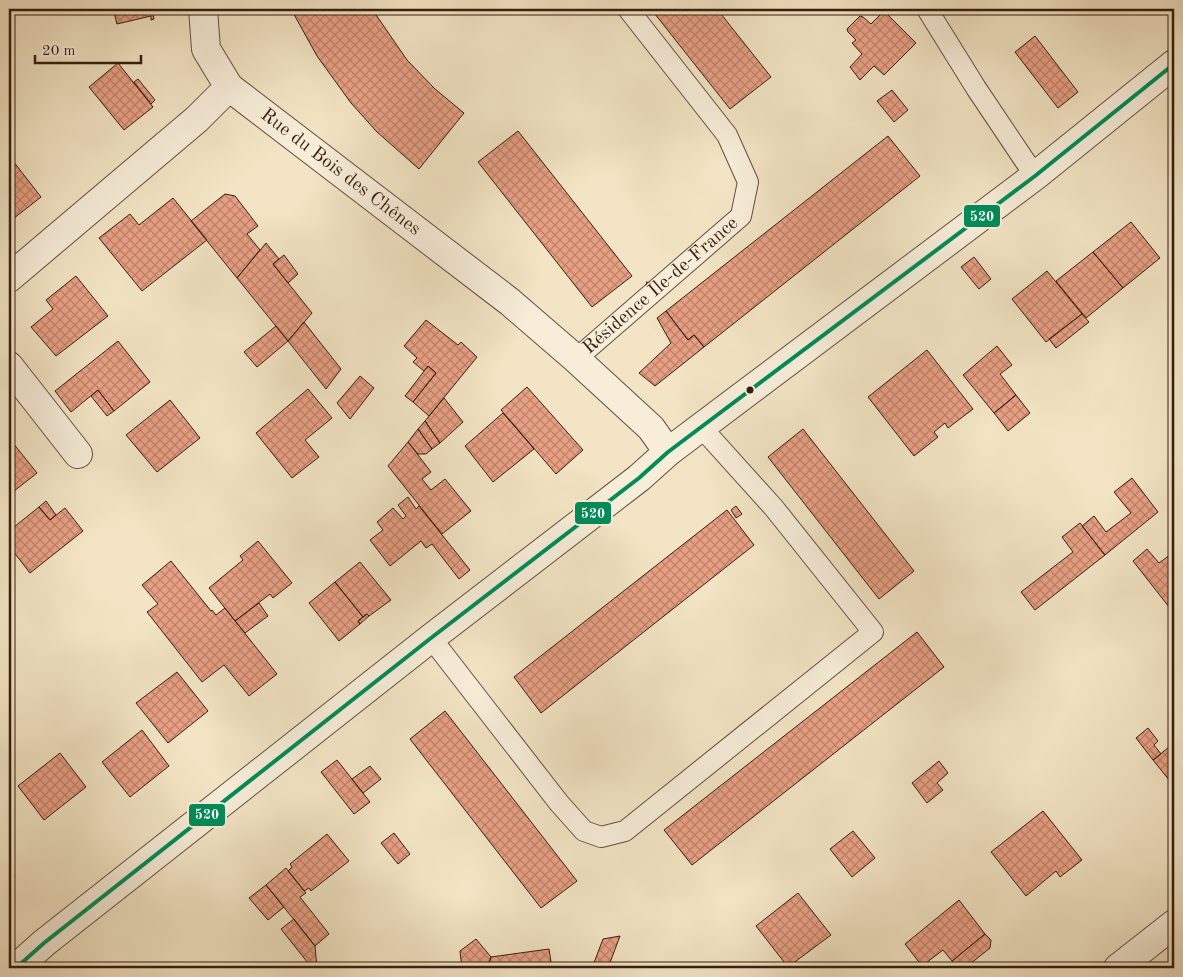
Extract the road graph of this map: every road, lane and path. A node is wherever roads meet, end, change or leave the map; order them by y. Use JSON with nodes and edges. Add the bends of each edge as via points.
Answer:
{"nodes":[{"id":1,"x":203,"y":9,"type":"edge"},
{"id":2,"x":628,"y":9,"type":"edge"},
{"id":3,"x":927,"y":9,"type":"edge"},
{"id":4,"x":1174,"y":64,"type":"edge"},
{"id":5,"x":229,"y":87,"type":"junction"},
{"id":6,"x":1034,"y":176,"type":"junction"},
{"id":7,"x":9,"y":278,"type":"edge"},
{"id":8,"x":576,"y":359,"type":"junction"},
{"id":9,"x":9,"y":366,"type":"edge"},
{"id":10,"x":701,"y":427,"type":"junction"},
{"id":11,"x":668,"y":452,"type":"junction"},
{"id":12,"x":78,"y":454,"type":"dead end"},
{"id":13,"x":431,"y":638,"type":"junction"},
{"id":14,"x":1174,"y":924,"type":"edge"},
{"id":15,"x":16,"y":968,"type":"edge"},
{"id":16,"x":1118,"y":968,"type":"edge"}],
"edges":[{"from":1,"to":5,"type":"street","via":[[206,49]]},
{"from":2,"to":8,"type":"lane","name":"Résidence Île-de-France","via":[[727,135],[748,182],[741,216]]},
{"from":3,"to":6,"type":"lane"},
{"from":4,"to":6,"type":"street"},
{"from":5,"to":7,"type":"street","via":[[197,120]]},
{"from":5,"to":8,"type":"street","name":"Rue du Bois des Chênes","via":[[510,302]]},
{"from":6,"to":10,"type":"street"},
{"from":8,"to":11,"type":"street","name":"Rue du Bois des Chênes","via":[[652,428]]},
{"from":9,"to":12,"type":"street"},
{"from":10,"to":11,"type":"street"},
{"from":10,"to":13,"type":"lane","via":[[774,508],[873,632],[625,831],[601,837],[584,831]]},
{"from":11,"to":13,"type":"street","via":[[639,478]]},
{"from":13,"to":15,"type":"street"},
{"from":14,"to":16,"type":"street"}]}
